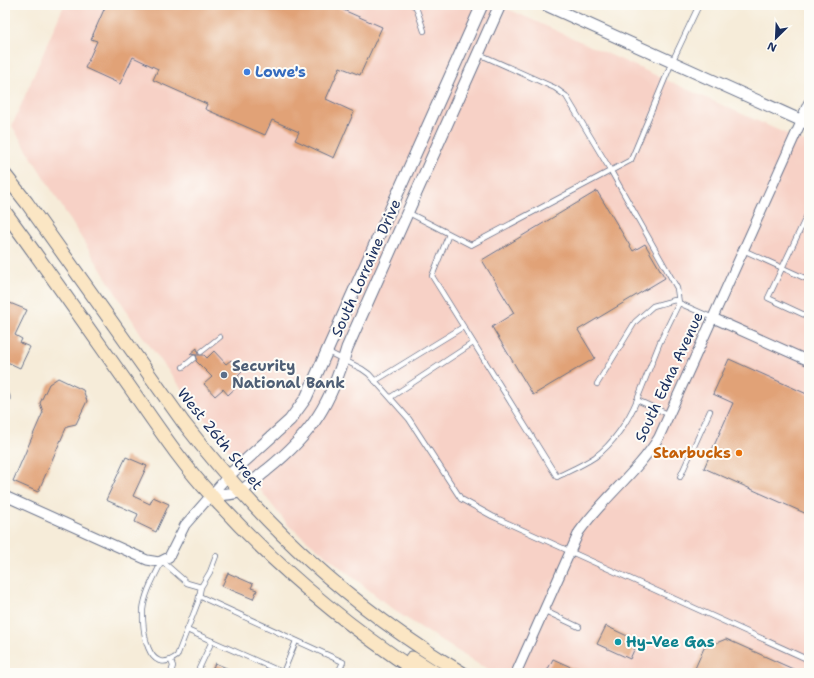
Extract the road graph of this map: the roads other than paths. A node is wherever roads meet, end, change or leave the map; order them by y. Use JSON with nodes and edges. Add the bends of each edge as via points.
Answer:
{"nodes":[{"id":1,"x":413,"y":5,"type":"edge"},
{"id":2,"x":482,"y":5,"type":"edge"},
{"id":3,"x":500,"y":5,"type":"edge"},
{"id":4,"x":546,"y":5,"type":"edge"},
{"id":5,"x":699,"y":5,"type":"edge"},
{"id":6,"x":424,"y":31,"type":"dead end"},
{"id":7,"x":478,"y":54,"type":"junction"},
{"id":8,"x":672,"y":62,"type":"junction"},
{"id":9,"x":809,"y":104,"type":"edge"},
{"id":10,"x":806,"y":122,"type":"edge"},
{"id":11,"x":611,"y":171,"type":"junction"},
{"id":12,"x":5,"y":175,"type":"edge"},
{"id":13,"x":809,"y":211,"type":"edge"},
{"id":14,"x":5,"y":212,"type":"edge"},
{"id":15,"x":407,"y":212,"type":"junction"},
{"id":16,"x":450,"y":234,"type":"junction"},
{"id":17,"x":743,"y":250,"type":"junction"},
{"id":18,"x":782,"y":267,"type":"junction"},
{"id":19,"x":809,"y":280,"type":"edge"},
{"id":20,"x":679,"y":303,"type":"junction"},
{"id":21,"x":809,"y":317,"type":"edge"},
{"id":22,"x":713,"y":318,"type":"junction"},
{"id":23,"x":463,"y":327,"type":"junction"},
{"id":24,"x":220,"y":337,"type":"dead end"},
{"id":25,"x":473,"y":342,"type":"junction"},
{"id":26,"x":201,"y":352,"type":"dead end"},
{"id":27,"x":328,"y":352,"type":"junction"},
{"id":28,"x":194,"y":358,"type":"dead end"},
{"id":29,"x":344,"y":359,"type":"junction"},
{"id":30,"x":809,"y":361,"type":"edge"},
{"id":31,"x":183,"y":367,"type":"dead end"},
{"id":32,"x":375,"y":380,"type":"junction"},
{"id":33,"x":597,"y":384,"type":"dead end"},
{"id":34,"x":391,"y":397,"type":"junction"},
{"id":35,"x":636,"y":400,"type":"junction"},
{"id":36,"x":710,"y":411,"type":"dead end"},
{"id":37,"x":670,"y":415,"type":"junction"},
{"id":38,"x":227,"y":477,"type":"junction"},
{"id":39,"x":680,"y":478,"type":"dead end"},
{"id":40,"x":240,"y":491,"type":"junction"},
{"id":41,"x":5,"y":496,"type":"edge"},
{"id":42,"x":211,"y":496,"type":"junction"},
{"id":43,"x":570,"y":551,"type":"junction"},
{"id":44,"x":216,"y":556,"type":"dead end"},
{"id":45,"x":162,"y":561,"type":"junction"},
{"id":46,"x":200,"y":587,"type":"junction"},
{"id":47,"x":199,"y":596,"type":"junction"},
{"id":48,"x":543,"y":610,"type":"junction"},
{"id":49,"x":346,"y":621,"type":"junction"},
{"id":50,"x":580,"y":627,"type":"dead end"},
{"id":51,"x":188,"y":630,"type":"junction"},
{"id":52,"x":212,"y":641,"type":"junction"},
{"id":53,"x":296,"y":641,"type":"junction"},
{"id":54,"x":809,"y":660,"type":"edge"},
{"id":55,"x":171,"y":662,"type":"junction"},
{"id":56,"x":171,"y":673,"type":"edge"},
{"id":57,"x":197,"y":673,"type":"edge"},
{"id":58,"x":283,"y":673,"type":"edge"},
{"id":59,"x":338,"y":673,"type":"edge"},
{"id":60,"x":420,"y":673,"type":"edge"},
{"id":61,"x":436,"y":673,"type":"edge"},
{"id":62,"x":462,"y":673,"type":"edge"},
{"id":63,"x":516,"y":673,"type":"edge"}],
"edges":[{"from":1,"to":6,"type":"lane"},
{"from":2,"to":27,"type":"street","name":"South Lorraine Drive"},
{"from":3,"to":7,"type":"street","name":"South Lorraine Drive"},
{"from":4,"to":8,"type":"street"},
{"from":5,"to":8,"type":"lane"},
{"from":7,"to":11,"type":"lane","via":[[555,88],[566,96]]},
{"from":7,"to":15,"type":"street","name":"South Lorraine Drive"},
{"from":8,"to":10,"type":"street"},
{"from":8,"to":11,"type":"lane","via":[[631,160]]},
{"from":9,"to":10,"type":"street"},
{"from":10,"to":17,"type":"street","name":"South Edna Avenue"},
{"from":11,"to":16,"type":"lane","via":[[471,244]]},
{"from":11,"to":20,"type":"lane","via":[[678,288]]},
{"from":12,"to":38,"type":"main road","name":"West 26th Street","via":[[183,422]]},
{"from":13,"to":18,"type":"lane"},
{"from":14,"to":42,"type":"main road","via":[[156,424]]},
{"from":15,"to":16,"type":"lane"},
{"from":15,"to":29,"type":"street","name":"South Lorraine Drive"},
{"from":16,"to":23,"type":"lane","via":[[432,276]]},
{"from":17,"to":18,"type":"lane"},
{"from":17,"to":22,"type":"street","name":"South Edna Avenue"},
{"from":18,"to":19,"type":"lane"},
{"from":18,"to":21,"type":"lane","via":[[768,298]]},
{"from":20,"to":22,"type":"lane"},
{"from":20,"to":33,"type":"lane","via":[[676,300],[653,306],[634,322]]},
{"from":20,"to":35,"type":"lane"},
{"from":22,"to":30,"type":"street"},
{"from":22,"to":37,"type":"street","name":"South Edna Avenue"},
{"from":23,"to":25,"type":"lane"},
{"from":23,"to":32,"type":"lane"},
{"from":24,"to":26,"type":"lane"},
{"from":25,"to":34,"type":"lane"},
{"from":25,"to":35,"type":"lane","via":[[557,477],[595,457],[609,445],[630,415]]},
{"from":27,"to":29,"type":"lane"},
{"from":27,"to":38,"type":"street","name":"South Lorraine Drive","via":[[298,411]]},
{"from":28,"to":31,"type":"lane"},
{"from":29,"to":32,"type":"lane"},
{"from":29,"to":40,"type":"street","name":"South Lorraine Drive","via":[[330,397],[315,422],[282,457]]},
{"from":32,"to":34,"type":"lane"},
{"from":34,"to":43,"type":"lane","via":[[409,419],[461,499]]},
{"from":35,"to":37,"type":"lane"},
{"from":36,"to":39,"type":"lane"},
{"from":37,"to":43,"type":"street","name":"South Edna Avenue","via":[[646,456],[589,518]]},
{"from":38,"to":40,"type":"main road","name":"West 26th Street"},
{"from":38,"to":42,"type":"street"},
{"from":40,"to":42,"type":"street","name":"South Lorraine Drive"},
{"from":40,"to":62,"type":"main road","name":"West 26th Street","via":[[291,545],[350,597]]},
{"from":41,"to":45,"type":"street","via":[[148,560]]},
{"from":42,"to":45,"type":"street","via":[[185,525],[172,553]]},
{"from":42,"to":49,"type":"main road","via":[[270,556]]},
{"from":43,"to":48,"type":"street","name":"South Edna Avenue"},
{"from":43,"to":54,"type":"lane"},
{"from":44,"to":46,"type":"lane","via":[[210,572]]},
{"from":45,"to":46,"type":"lane","via":[[187,583]]},
{"from":45,"to":55,"type":"lane","via":[[150,586],[144,609],[143,633],[151,657],[164,664]]},
{"from":46,"to":47,"type":"lane"},
{"from":47,"to":51,"type":"lane"},
{"from":47,"to":53,"type":"lane"},
{"from":48,"to":50,"type":"lane"},
{"from":48,"to":63,"type":"street","name":"South Edna Avenue"},
{"from":49,"to":60,"type":"main road"},
{"from":49,"to":61,"type":"main road"},
{"from":51,"to":52,"type":"lane"},
{"from":51,"to":55,"type":"lane","via":[[177,656]]},
{"from":52,"to":57,"type":"lane"},
{"from":52,"to":58,"type":"lane"},
{"from":53,"to":58,"type":"lane"},
{"from":53,"to":59,"type":"lane","via":[[343,662]]},
{"from":55,"to":56,"type":"lane"}]}
